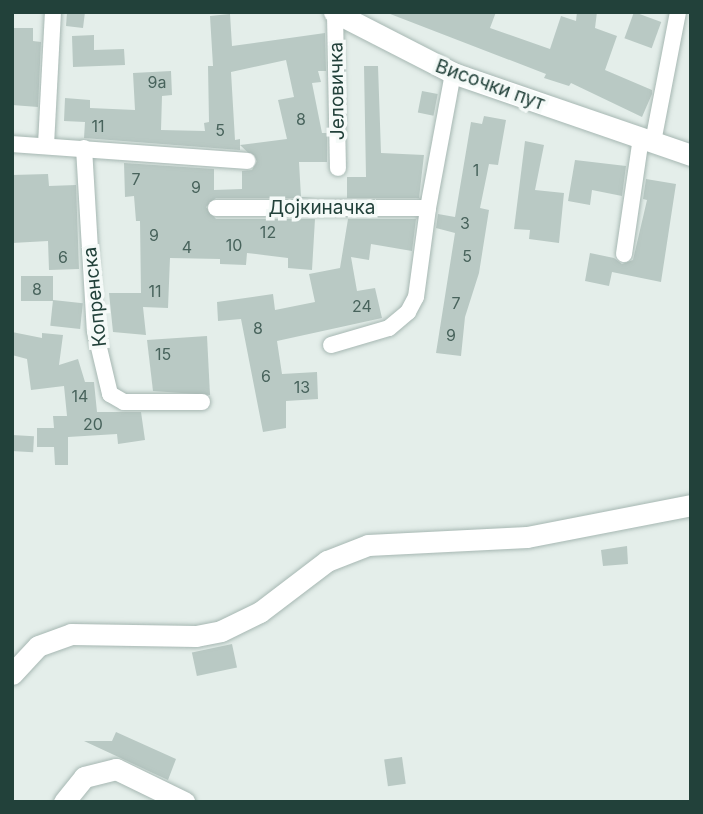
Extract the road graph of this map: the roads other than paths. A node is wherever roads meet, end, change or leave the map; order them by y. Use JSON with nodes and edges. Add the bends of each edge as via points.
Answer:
{"nodes":[{"id":1,"x":53,"y":12,"type":"edge"},
{"id":2,"x":678,"y":12,"type":"edge"},
{"id":3,"x":334,"y":13,"type":"edge"},
{"id":4,"x":453,"y":73,"type":"junction"},
{"id":5,"x":647,"y":140,"type":"junction"},
{"id":6,"x":12,"y":145,"type":"edge"},
{"id":7,"x":46,"y":145,"type":"junction"},
{"id":8,"x":84,"y":148,"type":"junction"},
{"id":9,"x":691,"y":155,"type":"edge"},
{"id":10,"x":247,"y":160,"type":"dead end"},
{"id":11,"x":338,"y":168,"type":"dead end"},
{"id":12,"x":216,"y":208,"type":"dead end"},
{"id":13,"x":428,"y":208,"type":"junction"},
{"id":14,"x":624,"y":254,"type":"dead end"},
{"id":15,"x":331,"y":345,"type":"dead end"},
{"id":16,"x":202,"y":402,"type":"dead end"},
{"id":17,"x":691,"y":505,"type":"edge"},
{"id":18,"x":12,"y":674,"type":"edge"},
{"id":19,"x":64,"y":802,"type":"edge"},
{"id":20,"x":184,"y":802,"type":"edge"}],
"edges":[{"from":1,"to":7,"type":"street"},
{"from":2,"to":5,"type":"street"},
{"from":3,"to":4,"type":"main road","name":"Височки пут"},
{"from":3,"to":11,"type":"street","name":"Јеловичка"},
{"from":4,"to":5,"type":"main road","name":"Височки пут"},
{"from":4,"to":13,"type":"street"},
{"from":5,"to":9,"type":"main road","name":"Височки пут"},
{"from":5,"to":14,"type":"street"},
{"from":6,"to":7,"type":"street"},
{"from":7,"to":8,"type":"street"},
{"from":8,"to":10,"type":"street"},
{"from":8,"to":16,"type":"street","name":"Копренска","via":[[95,331],[110,394],[124,402]]},
{"from":12,"to":13,"type":"street","name":"Дојкиначка"},
{"from":13,"to":15,"type":"street","via":[[416,297],[408,312],[389,328]]},
{"from":17,"to":18,"type":"main road","via":[[527,537],[368,545],[327,561],[260,612],[221,631],[196,636],[71,634],[38,646]]},
{"from":19,"to":20,"type":"main road","via":[[84,777],[116,769]]}]}
